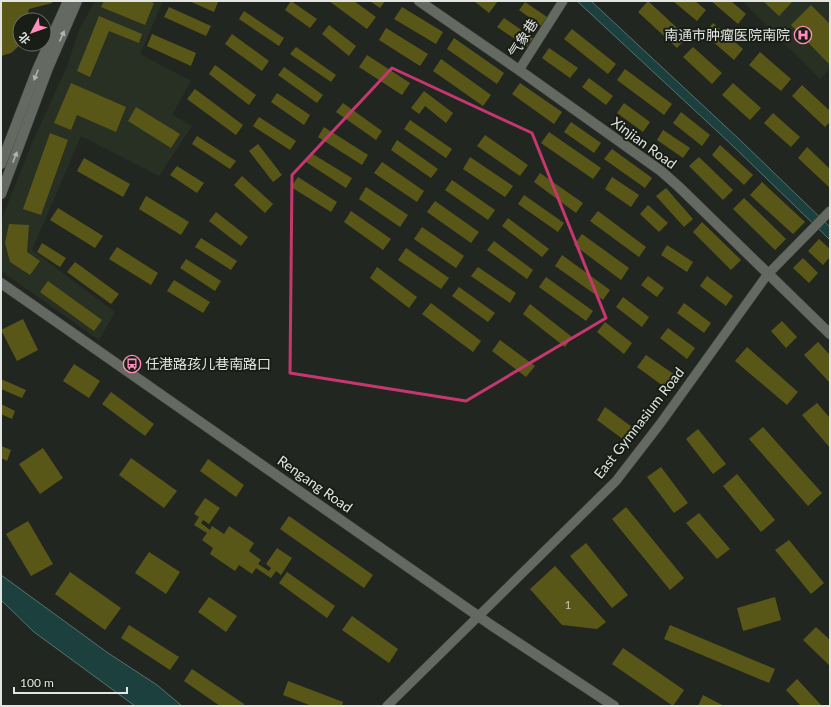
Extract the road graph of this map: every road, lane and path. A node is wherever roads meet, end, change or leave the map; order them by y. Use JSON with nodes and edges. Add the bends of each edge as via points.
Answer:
{"nodes":[{"id":1,"x":68,"y":1,"type":"edge"},
{"id":2,"x":77,"y":1,"type":"edge"},
{"id":3,"x":419,"y":1,"type":"edge"},
{"id":4,"x":563,"y":1,"type":"edge"},
{"id":5,"x":519,"y":70,"type":"junction"},
{"id":6,"x":1,"y":164,"type":"edge"},
{"id":7,"x":1,"y":194,"type":"edge"},
{"id":8,"x":830,"y":211,"type":"edge"},
{"id":9,"x":767,"y":274,"type":"junction"},
{"id":10,"x":1,"y":283,"type":"edge"},
{"id":11,"x":830,"y":334,"type":"edge"},
{"id":12,"x":480,"y":616,"type":"junction"},
{"id":13,"x":387,"y":706,"type":"edge"},
{"id":14,"x":614,"y":706,"type":"edge"}],
"edges":[{"from":1,"to":6,"type":"street","one_way":true},
{"from":7,"to":2,"type":"street","one_way":true,"via":[[48,68]]},
{"from":3,"to":5,"type":"street","name":"Xinjian Road"},
{"from":4,"to":5,"type":"street","name":"气象巷"},
{"from":5,"to":9,"type":"street","name":"Xinjian Road","via":[[661,171]]},
{"from":8,"to":9,"type":"street","name":"East Gymnasium Road"},
{"from":9,"to":11,"type":"street","name":"Xinjian Road"},
{"from":9,"to":12,"type":"street","name":"East Gymnasium Road","via":[[616,481]]},
{"from":10,"to":12,"type":"street","name":"Rengang Road"},
{"from":12,"to":13,"type":"street","name":"East Gymnasium Road"},
{"from":12,"to":14,"type":"street","name":"Rengang Road"}]}
